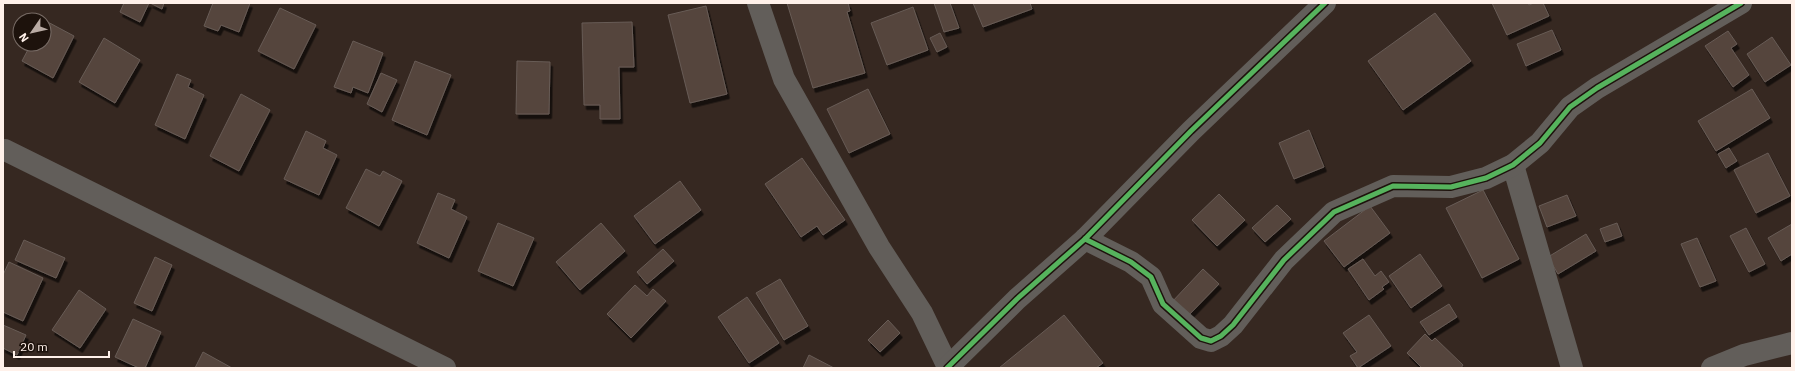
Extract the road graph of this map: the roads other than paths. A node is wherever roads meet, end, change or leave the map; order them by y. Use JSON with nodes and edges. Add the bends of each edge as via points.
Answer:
{"nodes":[{"id":1,"x":758,"y":3,"type":"edge"},
{"id":2,"x":1325,"y":3,"type":"edge"},
{"id":3,"x":1741,"y":3,"type":"edge"},
{"id":4,"x":4,"y":152,"type":"edge"},
{"id":5,"x":1513,"y":165,"type":"junction"},
{"id":6,"x":1085,"y":239,"type":"junction"},
{"id":7,"x":1792,"y":343,"type":"edge"},
{"id":8,"x":445,"y":368,"type":"edge"},
{"id":9,"x":948,"y":368,"type":"edge"},
{"id":10,"x":1572,"y":368,"type":"edge"},
{"id":11,"x":1712,"y":368,"type":"edge"}],
"edges":[{"from":1,"to":9,"type":"street","via":[[784,80],[879,247],[922,313]]},
{"from":2,"to":6,"type":"street","via":[[1191,131]]},
{"from":3,"to":5,"type":"street","via":[[1591,92],[1570,107],[1540,143]]},
{"from":4,"to":8,"type":"street"},
{"from":5,"to":6,"type":"street","via":[[1486,178],[1451,187],[1393,186],[1334,212],[1284,260],[1233,325],[1211,341],[1201,338],[1162,304],[1151,277],[1131,262]]},
{"from":5,"to":10,"type":"street"},
{"from":6,"to":9,"type":"street","via":[[1017,299]]},
{"from":7,"to":11,"type":"street","via":[[1744,355]]}]}
